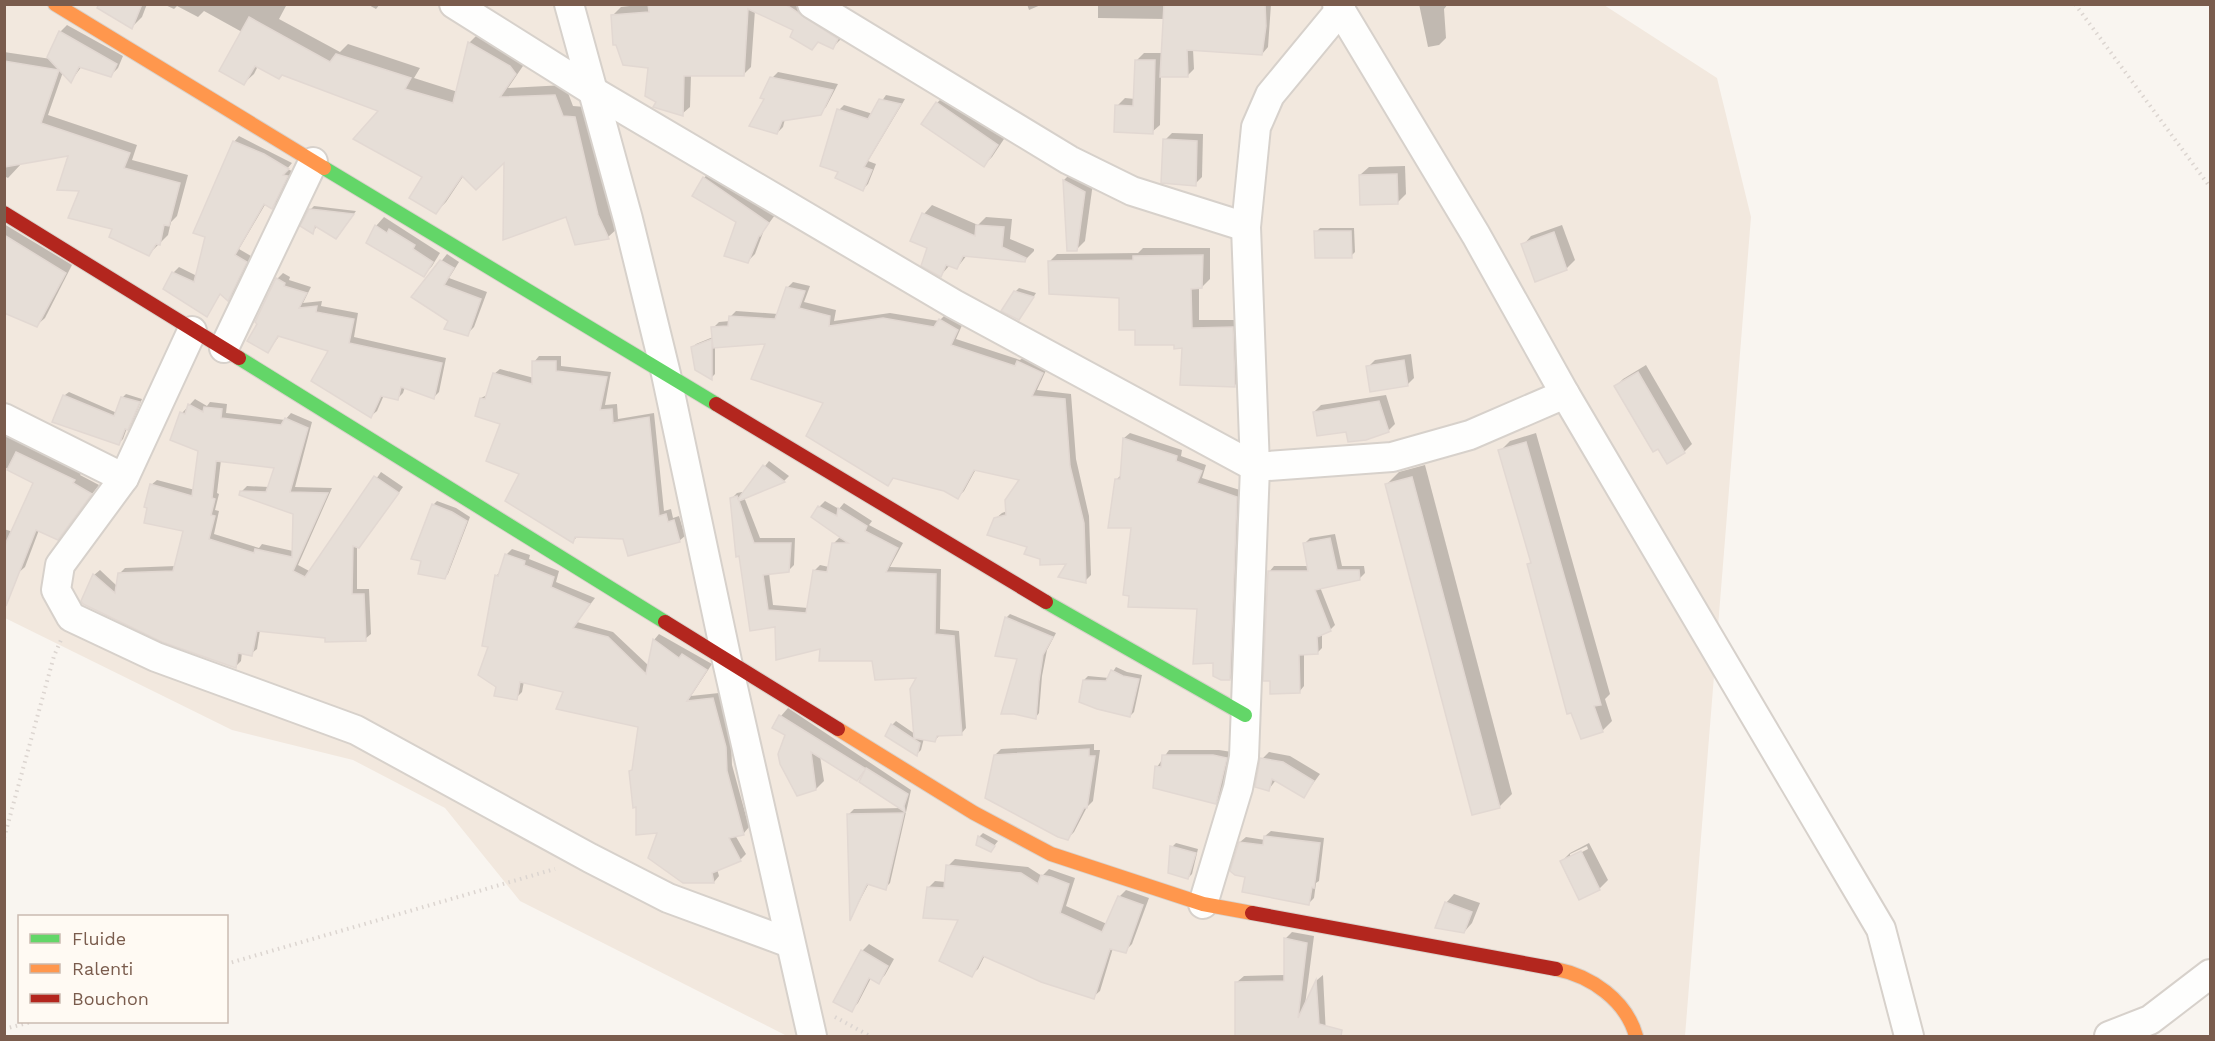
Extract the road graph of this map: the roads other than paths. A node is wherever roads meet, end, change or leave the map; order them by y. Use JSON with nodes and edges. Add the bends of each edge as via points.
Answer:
{"nodes":[{"id":1,"x":55,"y":4,"type":"edge"},
{"id":2,"x":454,"y":4,"type":"edge"},
{"id":3,"x":569,"y":4,"type":"edge"},
{"id":4,"x":812,"y":4,"type":"edge"},
{"id":5,"x":1339,"y":7,"type":"edge"},
{"id":6,"x":591,"y":90,"type":"junction"},
{"id":7,"x":313,"y":162,"type":"junction"},
{"id":8,"x":4,"y":213,"type":"edge"},
{"id":9,"x":1246,"y":227,"type":"junction"},
{"id":10,"x":192,"y":330,"type":"junction"},
{"id":11,"x":224,"y":348,"type":"junction"},
{"id":12,"x":666,"y":374,"type":"junction"},
{"id":13,"x":1565,"y":394,"type":"junction"},
{"id":14,"x":4,"y":418,"type":"edge"},
{"id":15,"x":1255,"y":467,"type":"junction"},
{"id":16,"x":124,"y":478,"type":"junction"},
{"id":17,"x":727,"y":661,"type":"junction"},
{"id":18,"x":1245,"y":715,"type":"junction"},
{"id":19,"x":1203,"y":904,"type":"junction"},
{"id":20,"x":790,"y":943,"type":"junction"},
{"id":21,"x":2211,"y":974,"type":"edge"},
{"id":22,"x":812,"y":1036,"type":"edge"},
{"id":23,"x":1636,"y":1036,"type":"edge"},
{"id":24,"x":1910,"y":1036,"type":"edge"},
{"id":25,"x":2109,"y":1036,"type":"edge"}],
"edges":[{"from":1,"to":7,"type":"street"},
{"from":2,"to":6,"type":"street"},
{"from":3,"to":6,"type":"street"},
{"from":4,"to":9,"type":"street","via":[[1069,160],[1132,191]]},
{"from":5,"to":9,"type":"street","via":[[1270,95],[1256,127]]},
{"from":5,"to":13,"type":"street","via":[[1476,235]]},
{"from":6,"to":12,"type":"street"},
{"from":6,"to":15,"type":"street","via":[[954,304]]},
{"from":7,"to":11,"type":"street"},
{"from":7,"to":12,"type":"street"},
{"from":8,"to":10,"type":"street"},
{"from":9,"to":15,"type":"street"},
{"from":10,"to":11,"type":"street"},
{"from":10,"to":16,"type":"street"},
{"from":11,"to":17,"type":"street"},
{"from":12,"to":17,"type":"street"},
{"from":12,"to":18,"type":"street","via":[[1057,609]]},
{"from":13,"to":15,"type":"street","via":[[1470,435],[1392,457]]},
{"from":13,"to":24,"type":"street","via":[[1881,929]]},
{"from":14,"to":16,"type":"street"},
{"from":15,"to":18,"type":"street"},
{"from":16,"to":20,"type":"street","via":[[60,565],[56,590],[71,617],[156,657],[356,730],[668,898]]},
{"from":17,"to":19,"type":"street","via":[[974,813],[1051,854]]},
{"from":17,"to":20,"type":"street"},
{"from":18,"to":19,"type":"street","via":[[1244,757],[1238,788]]},
{"from":19,"to":23,"type":"street","via":[[1575,972],[1611,993],[1634,1026]]},
{"from":20,"to":22,"type":"street"},
{"from":21,"to":25,"type":"street","via":[[2150,1020]]}]}
